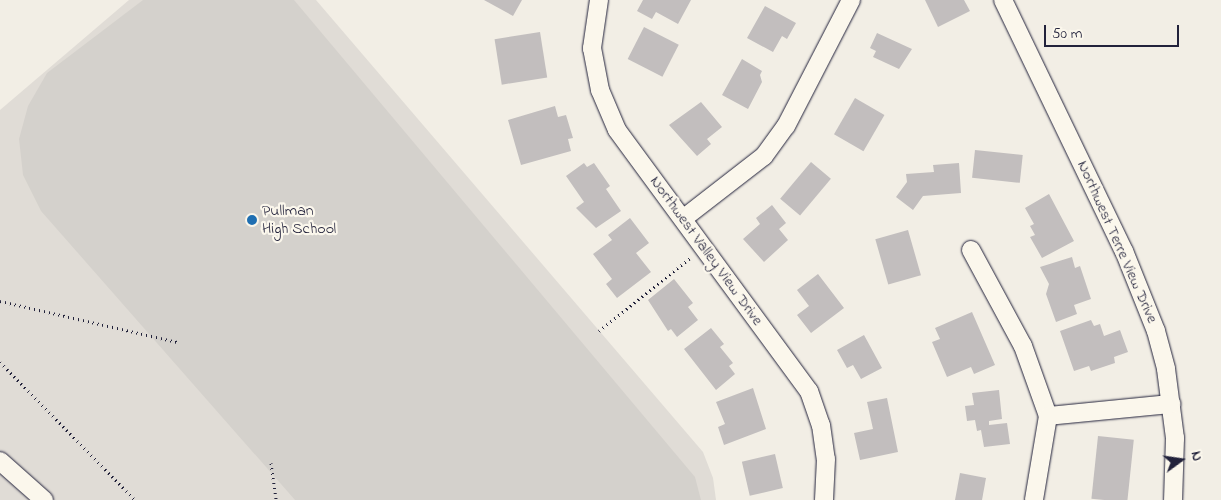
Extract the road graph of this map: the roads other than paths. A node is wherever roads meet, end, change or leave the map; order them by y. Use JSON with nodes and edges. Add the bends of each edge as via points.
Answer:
{"nodes":[{"id":1,"x":599,"y":0,"type":"edge"},
{"id":2,"x":851,"y":0,"type":"edge"},
{"id":3,"x":1003,"y":0,"type":"edge"},
{"id":4,"x":684,"y":218,"type":"junction"},
{"id":5,"x":971,"y":250,"type":"dead end"},
{"id":6,"x":1171,"y":404,"type":"junction"},
{"id":7,"x":1048,"y":416,"type":"junction"},
{"id":8,"x":0,"y":461,"type":"edge"},
{"id":9,"x":44,"y":500,"type":"edge"},
{"id":10,"x":824,"y":500,"type":"edge"},
{"id":11,"x":1034,"y":500,"type":"edge"},
{"id":12,"x":1173,"y":500,"type":"edge"}],
"edges":[{"from":1,"to":4,"type":"street","name":"Northwest Valley View Drive","via":[[592,48],[600,90],[617,130]]},
{"from":2,"to":4,"type":"street","via":[[786,126],[764,156]]},
{"from":3,"to":6,"type":"street","name":"Northwest Terre View Drive","via":[[1047,86],[1140,288],[1166,370]]},
{"from":4,"to":10,"type":"street","name":"Northwest Valley View Drive","via":[[810,391],[822,425],[826,459]]},
{"from":5,"to":7,"type":"street","via":[[1023,346]]},
{"from":6,"to":7,"type":"street"},
{"from":6,"to":12,"type":"street","name":"Northwest Terre View Drive","via":[[1175,438]]},
{"from":7,"to":11,"type":"street"},
{"from":8,"to":9,"type":"street"}]}
